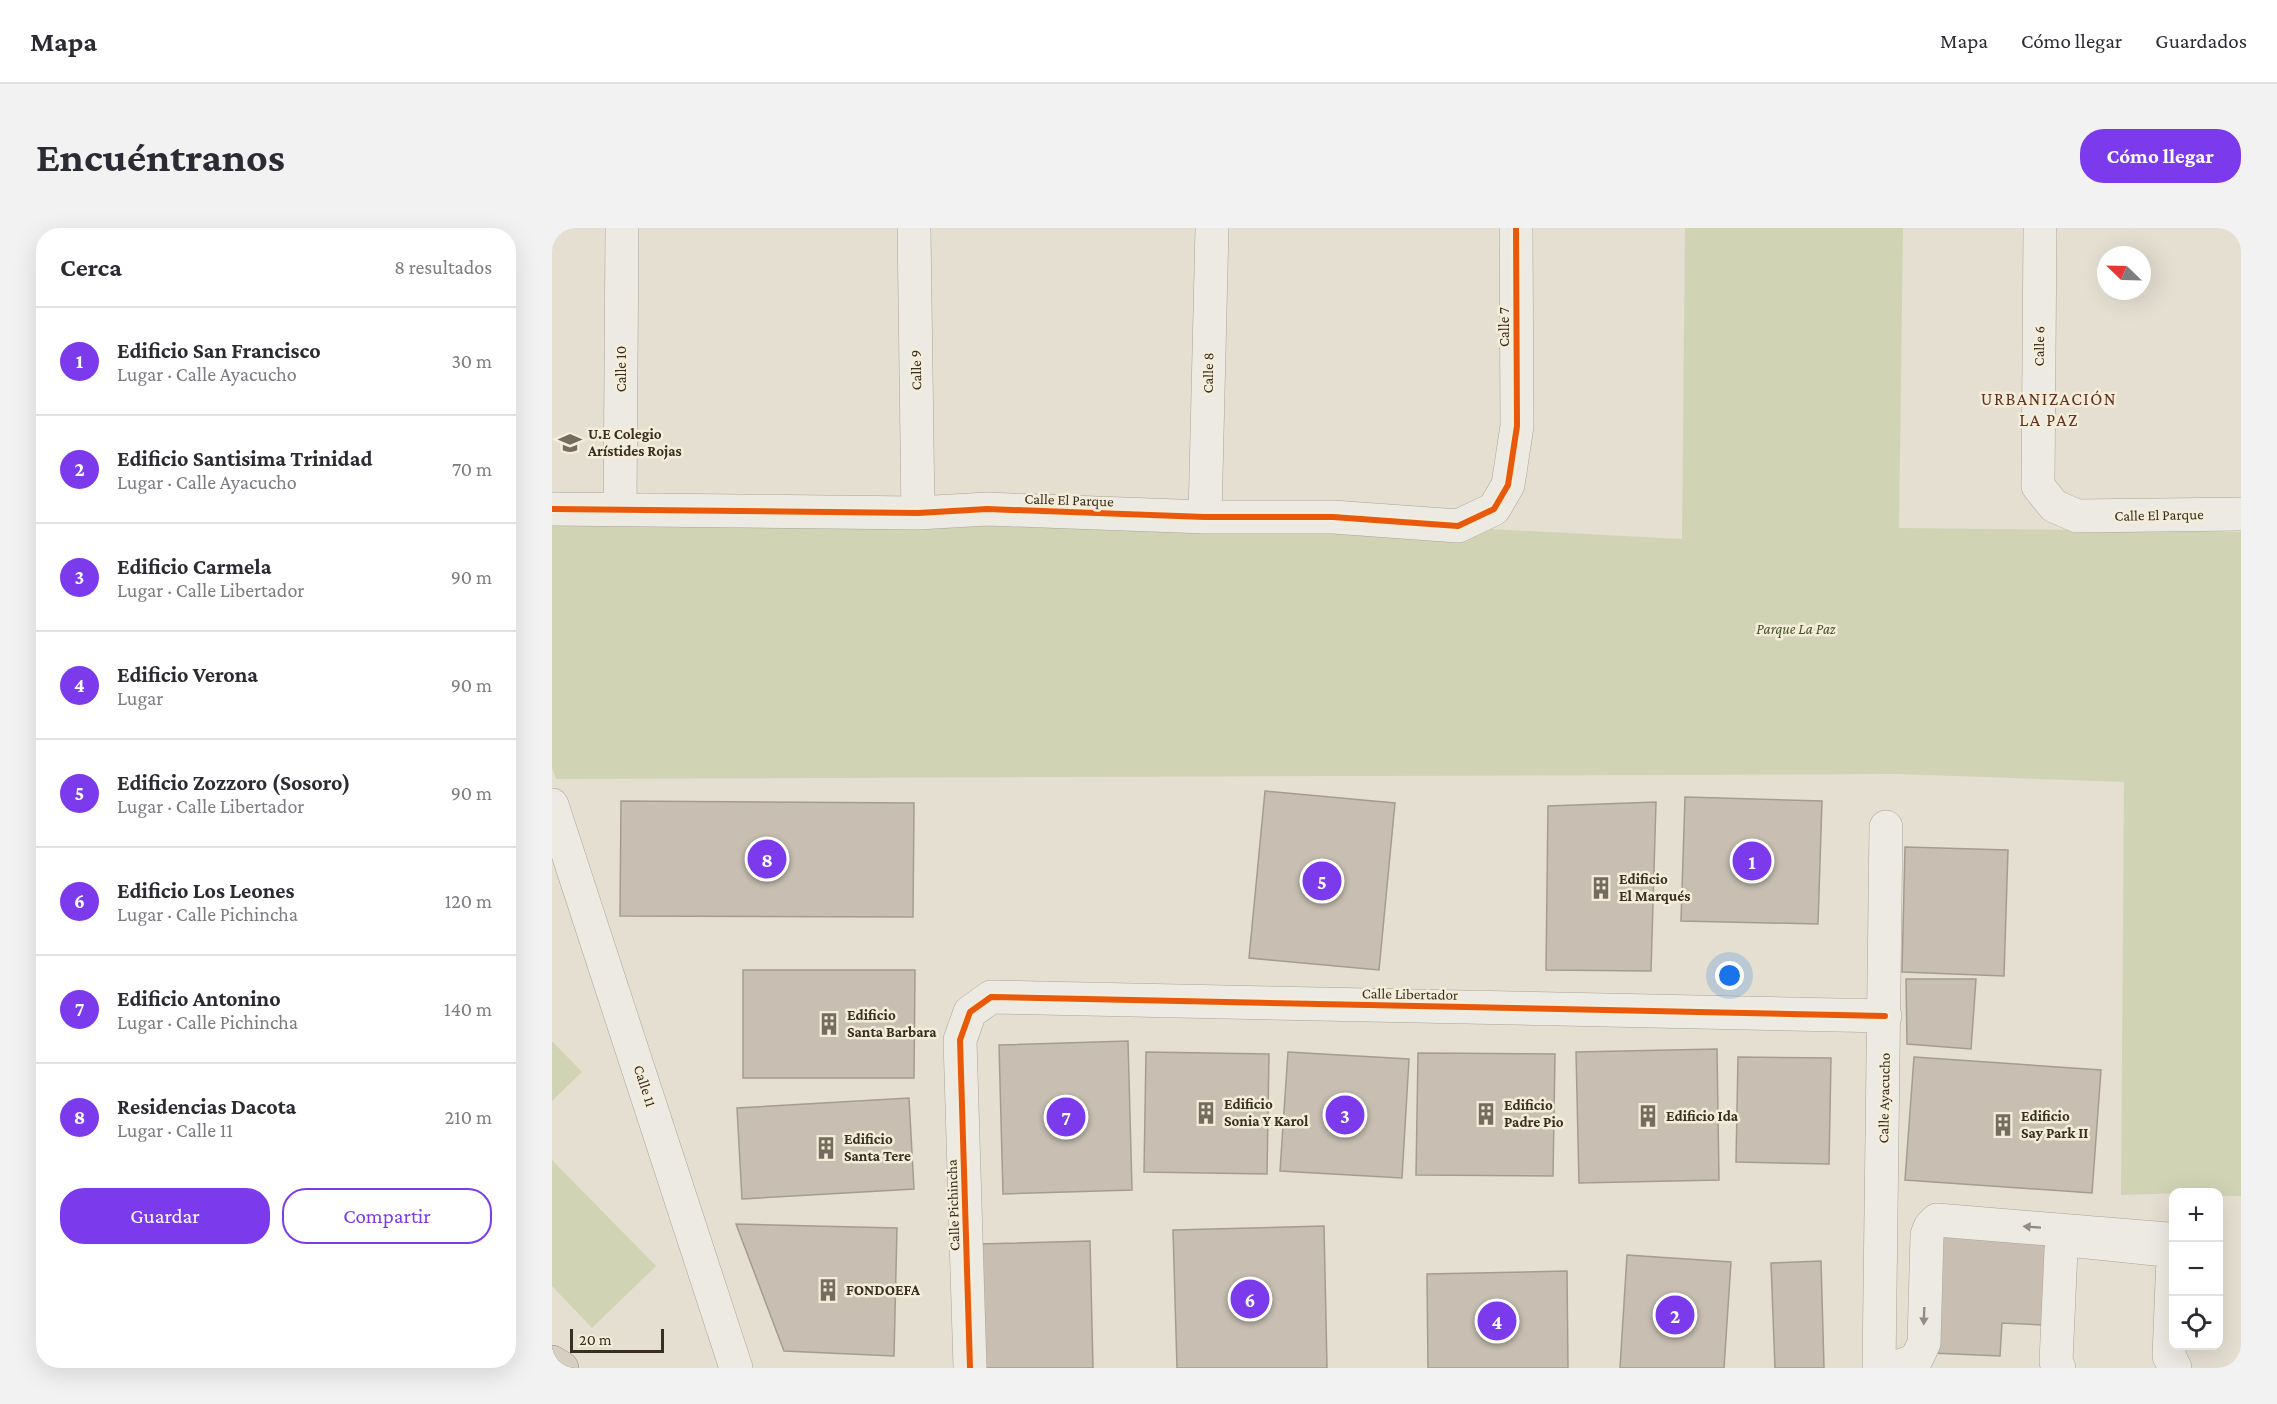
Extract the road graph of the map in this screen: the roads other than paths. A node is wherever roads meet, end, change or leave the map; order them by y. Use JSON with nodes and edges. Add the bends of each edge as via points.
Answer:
{"nodes":[{"id":1,"x":622,"y":228,"type":"edge"},
{"id":2,"x":914,"y":228,"type":"edge"},
{"id":3,"x":1212,"y":228,"type":"edge"},
{"id":4,"x":1516,"y":228,"type":"edge"},
{"id":5,"x":2040,"y":228,"type":"edge"},
{"id":6,"x":1517,"y":426,"type":"joint"},
{"id":7,"x":552,"y":509,"type":"edge"},
{"id":8,"x":620,"y":510,"type":"junction"},
{"id":9,"x":918,"y":513,"type":"junction"},
{"id":10,"x":2241,"y":514,"type":"edge"},
{"id":11,"x":2077,"y":516,"type":"joint"},
{"id":12,"x":1205,"y":517,"type":"junction"},
{"id":13,"x":552,"y":805,"type":"edge"},
{"id":14,"x":1886,"y":827,"type":"dead end"},
{"id":15,"x":1885,"y":1016,"type":"junction"},
{"id":16,"x":960,"y":1040,"type":"joint"},
{"id":17,"x":2169,"y":1239,"type":"edge"},
{"id":18,"x":2181,"y":1350,"type":"edge"},
{"id":19,"x":552,"y":1362,"type":"edge"},
{"id":20,"x":1879,"y":1367,"type":"edge"},
{"id":21,"x":562,"y":1368,"type":"edge"},
{"id":22,"x":736,"y":1368,"type":"edge"},
{"id":23,"x":970,"y":1368,"type":"edge"},
{"id":24,"x":2059,"y":1368,"type":"edge"},
{"id":25,"x":2175,"y":1368,"type":"edge"},
{"id":26,"x":2180,"y":1368,"type":"edge"}],
"edges":[{"from":1,"to":8,"type":"street","name":"Calle 10"},
{"from":2,"to":9,"type":"street","name":"Calle 9"},
{"from":3,"to":12,"type":"street","name":"Calle 8"},
{"from":4,"to":6,"type":"street","name":"Calle 7"},
{"from":5,"to":11,"type":"street","name":"Calle 6","via":[[2038,486],[2054,506]]},
{"from":6,"to":12,"type":"street","name":"Calle El Parque","via":[[1508,485],[1494,509],[1458,526],[1333,517]]},
{"from":7,"to":8,"type":"street","name":"Calle El Parque"},
{"from":8,"to":9,"type":"street","name":"Calle El Parque"},
{"from":9,"to":12,"type":"street","name":"Calle El Parque","via":[[987,509]]},
{"from":10,"to":11,"type":"street","name":"Calle El Parque"},
{"from":13,"to":22,"type":"street","name":"Calle 11"},
{"from":14,"to":15,"type":"street","name":"Calle Ayacucho"},
{"from":15,"to":16,"type":"street","name":"Calle Libertador","via":[[991,997],[970,1012]]},
{"from":15,"to":20,"type":"street","name":"Calle Ayacucho"},
{"from":16,"to":23,"type":"street","name":"Calle Pichincha"},
{"from":17,"to":20,"type":"street","one_way":true,"via":[[1937,1220],[1927,1235],[1924,1343],[1916,1360]]},
{"from":18,"to":26,"type":"street"},
{"from":19,"to":21,"type":"highway"},
{"from":24,"to":25,"type":"street","via":[[2056,1362],[2061,1250],[2069,1240],[2165,1250],[2174,1257],[2169,1356]]}]}
